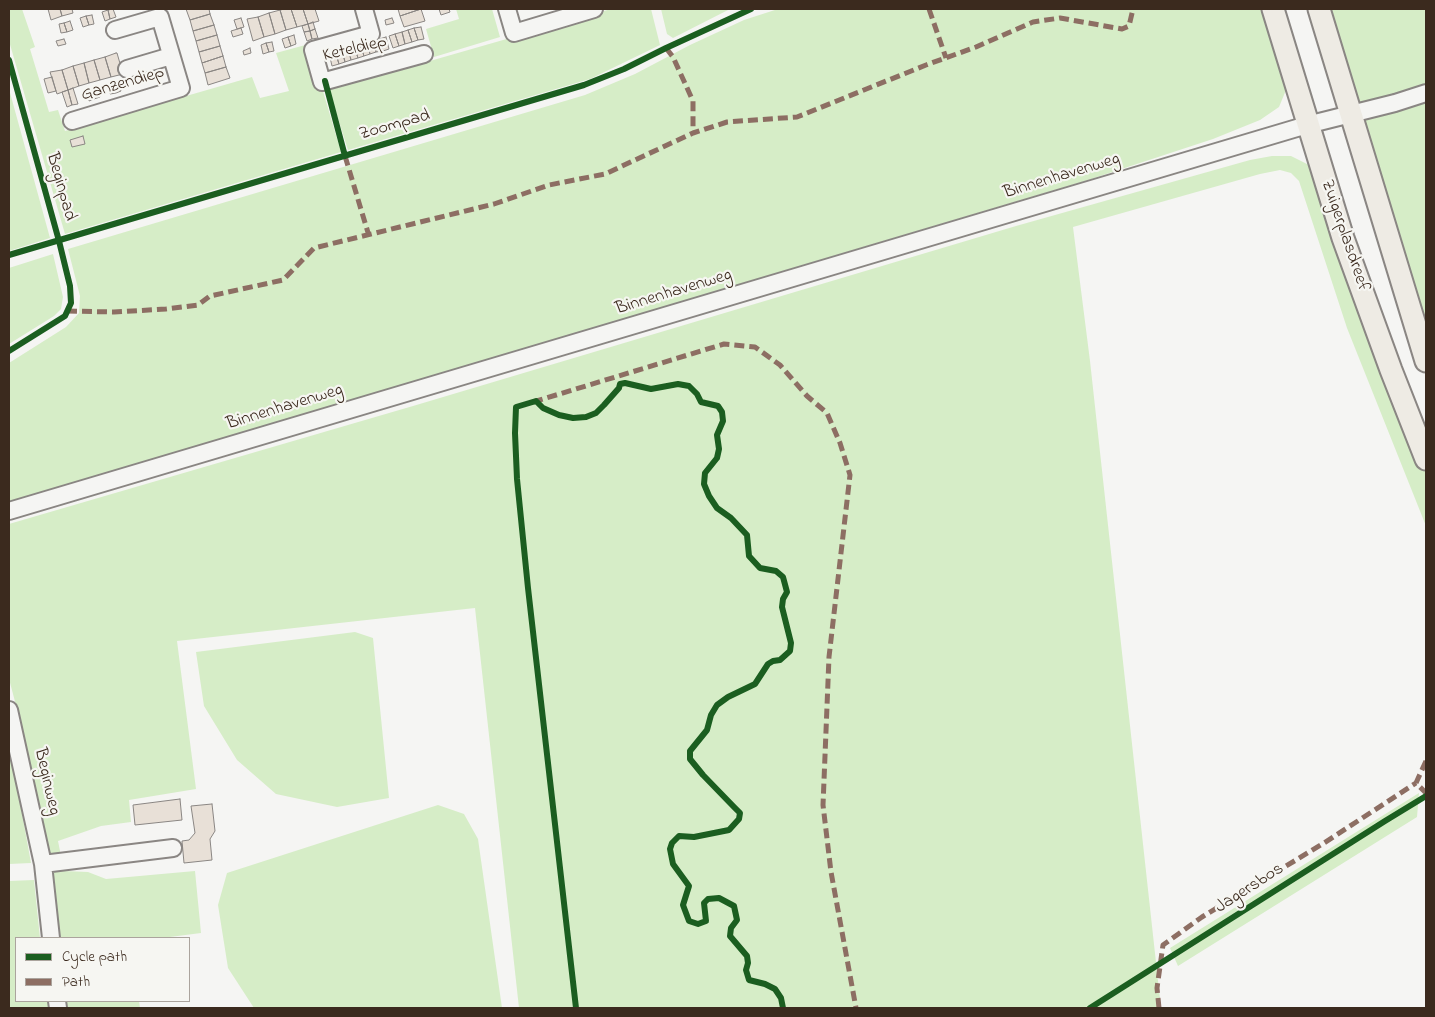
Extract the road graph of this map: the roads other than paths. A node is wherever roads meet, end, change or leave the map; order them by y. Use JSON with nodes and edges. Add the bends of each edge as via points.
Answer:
{"nodes":[{"id":1,"x":364,"y":9,"type":"edge"},
{"id":2,"x":507,"y":9,"type":"edge"},
{"id":3,"x":594,"y":9,"type":"edge"},
{"id":4,"x":1273,"y":9,"type":"edge"},
{"id":5,"x":1319,"y":9,"type":"edge"},
{"id":6,"x":159,"y":13,"type":"edge"},
{"id":7,"x":115,"y":30,"type":"dead end"},
{"id":8,"x":424,"y":54,"type":"dead end"},
{"id":9,"x":171,"y":56,"type":"junction"},
{"id":10,"x":127,"y":69,"type":"dead end"},
{"id":11,"x":1426,"y":93,"type":"edge"},
{"id":12,"x":1350,"y":114,"type":"junction"},
{"id":13,"x":72,"y":120,"type":"dead end"},
{"id":14,"x":1307,"y":125,"type":"junction"},
{"id":15,"x":1426,"y":361,"type":"edge"},
{"id":16,"x":1426,"y":459,"type":"edge"},
{"id":17,"x":9,"y":511,"type":"edge"},
{"id":18,"x":9,"y":710,"type":"edge"},
{"id":19,"x":173,"y":848,"type":"dead end"},
{"id":20,"x":43,"y":864,"type":"junction"},
{"id":21,"x":51,"y":937,"type":"edge"}],
"edges":[{"from":1,"to":8,"type":"street","name":"Keteldiep","via":[[371,34],[313,50],[322,82]]},
{"from":2,"to":3,"type":"street","via":[[514,32]]},
{"from":4,"to":14,"type":"main road","name":"Zuigerplasdreef"},
{"from":5,"to":12,"type":"main road"},
{"from":6,"to":7,"type":"street","name":"Ganzendiep"},
{"from":6,"to":9,"type":"street","name":"Ganzendiep"},
{"from":9,"to":10,"type":"street","name":"Ganzendiep"},
{"from":9,"to":13,"type":"street","name":"Ganzendiep","via":[[181,88]]},
{"from":11,"to":12,"type":"street"},
{"from":12,"to":14,"type":"street","name":"Binnenhavenweg"},
{"from":12,"to":15,"type":"main road"},
{"from":14,"to":16,"type":"main road","name":"Zuigerplasdreef","via":[[1342,238]]},
{"from":14,"to":17,"type":"street","name":"Binnenhavenweg"},
{"from":18,"to":20,"type":"street","name":"Beginweg"},
{"from":19,"to":20,"type":"street"},
{"from":20,"to":21,"type":"street","name":"Beginweg"}]}
